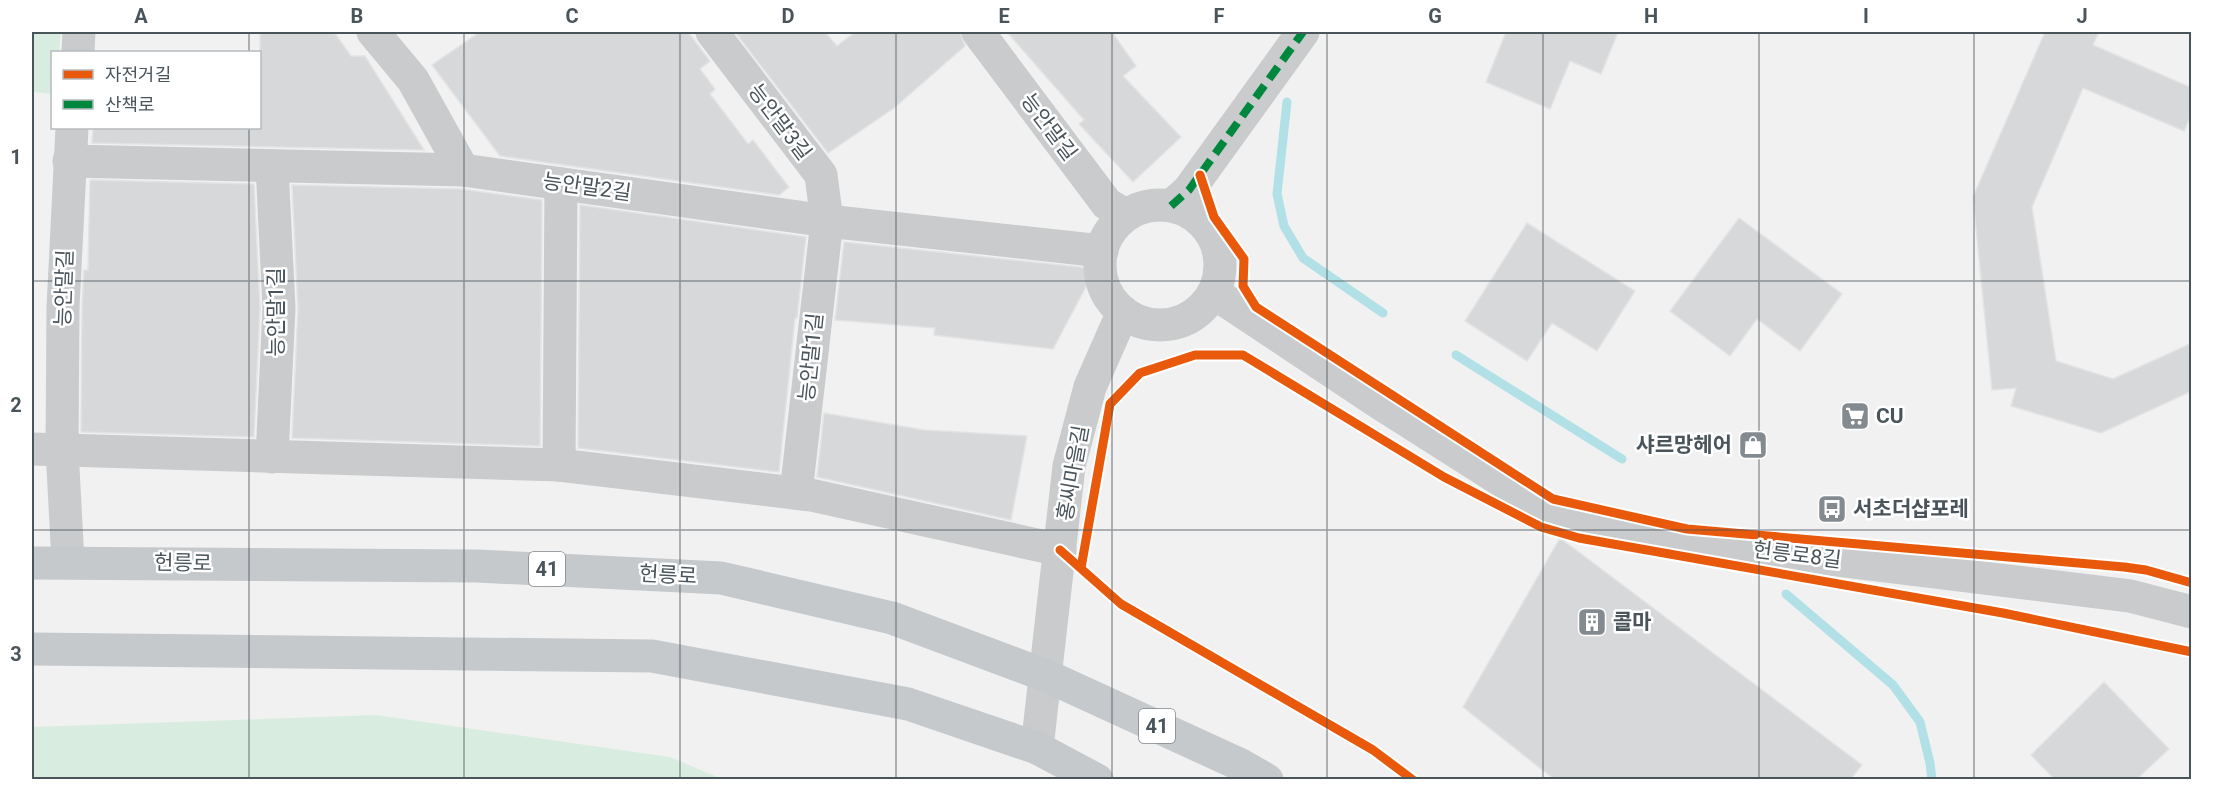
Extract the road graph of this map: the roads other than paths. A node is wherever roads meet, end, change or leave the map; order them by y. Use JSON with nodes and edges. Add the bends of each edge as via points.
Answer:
{"nodes":[{"id":1,"x":80,"y":32,"type":"edge"},
{"id":2,"x":373,"y":32,"type":"edge"},
{"id":3,"x":712,"y":32,"type":"edge"},
{"id":4,"x":978,"y":32,"type":"edge"},
{"id":5,"x":1303,"y":32,"type":"edge"},
{"id":6,"x":78,"y":51,"type":"edge"},
{"id":7,"x":72,"y":129,"type":"edge"},
{"id":8,"x":69,"y":161,"type":"junction"},
{"id":9,"x":272,"y":166,"type":"junction"},
{"id":10,"x":463,"y":170,"type":"junction"},
{"id":11,"x":561,"y":184,"type":"junction"},
{"id":12,"x":1171,"y":206,"type":"junction"},
{"id":13,"x":1126,"y":215,"type":"junction"},
{"id":14,"x":827,"y":220,"type":"junction"},
{"id":15,"x":1102,"y":251,"type":"junction"},
{"id":16,"x":1214,"y":293,"type":"junction"},
{"id":17,"x":1123,"y":312,"type":"junction"},
{"id":18,"x":47,"y":449,"type":"edge"},
{"id":19,"x":272,"y":457,"type":"junction"},
{"id":20,"x":559,"y":465,"type":"junction"},
{"id":21,"x":796,"y":493,"type":"junction"},
{"id":22,"x":1060,"y":550,"type":"junction"},
{"id":23,"x":68,"y":562,"type":"junction"},
{"id":24,"x":32,"y":563,"type":"edge"},
{"id":25,"x":2192,"y":612,"type":"edge"},
{"id":26,"x":32,"y":650,"type":"edge"},
{"id":27,"x":1047,"y":676,"type":"junction"},
{"id":28,"x":1037,"y":748,"type":"junction"},
{"id":29,"x":1097,"y":780,"type":"edge"},
{"id":30,"x":1267,"y":780,"type":"edge"}],
"edges":[{"from":1,"to":6,"type":"street"},
{"from":2,"to":10,"type":"street","via":[[413,80]]},
{"from":3,"to":14,"type":"street","name":"능안말3길","via":[[821,175]]},
{"from":4,"to":13,"type":"street","name":"능안말길","via":[[1107,204]]},
{"from":5,"to":12,"type":"street","via":[[1189,190]]},
{"from":7,"to":8,"type":"street","name":"능안말길"},
{"from":8,"to":9,"type":"street","name":"능안말2길"},
{"from":8,"to":18,"type":"street","name":"능안말길","via":[[63,307]]},
{"from":9,"to":10,"type":"street","name":"능안말2길"},
{"from":9,"to":19,"type":"street","name":"능안말1길","via":[[279,308]]},
{"from":10,"to":11,"type":"street","name":"능안말2길"},
{"from":11,"to":14,"type":"street","name":"능안말2길"},
{"from":11,"to":20,"type":"street"},
{"from":12,"to":13,"type":"street","via":[[1155,205]]},
{"from":12,"to":16,"type":"street","via":[[1189,212],[1215,238],[1220,275]]},
{"from":13,"to":15,"type":"street","via":[[1107,236]]},
{"from":14,"to":15,"type":"street","name":"능안말2길"},
{"from":14,"to":21,"type":"street","name":"능안말1길"},
{"from":15,"to":17,"type":"street","via":[[1101,279],[1109,297]]},
{"from":16,"to":17,"type":"street","via":[[1190,318],[1173,324],[1138,321]]},
{"from":16,"to":25,"type":"street","name":"헌릉로8길","via":[[1551,512],[1681,541],[2130,596]]},
{"from":17,"to":22,"type":"street","name":"홍씨마을길","via":[[1090,387],[1070,466]]},
{"from":18,"to":19,"type":"street"},
{"from":18,"to":23,"type":"street","name":"능안말길"},
{"from":19,"to":20,"type":"street"},
{"from":20,"to":21,"type":"street"},
{"from":21,"to":22,"type":"street"},
{"from":22,"to":27,"type":"street","name":"홍씨마을길"},
{"from":23,"to":24,"type":"main road","name":"헌릉로","number":"41"},
{"from":23,"to":27,"type":"main road","name":"헌릉로","number":"41","via":[[477,566],[721,578],[891,618]]},
{"from":26,"to":28,"type":"main road","via":[[652,656],[908,704]]},
{"from":27,"to":28,"type":"street","name":"홍씨마을길"},
{"from":27,"to":30,"type":"main road","name":"헌릉로","number":"41"},
{"from":28,"to":29,"type":"main road"}]}
